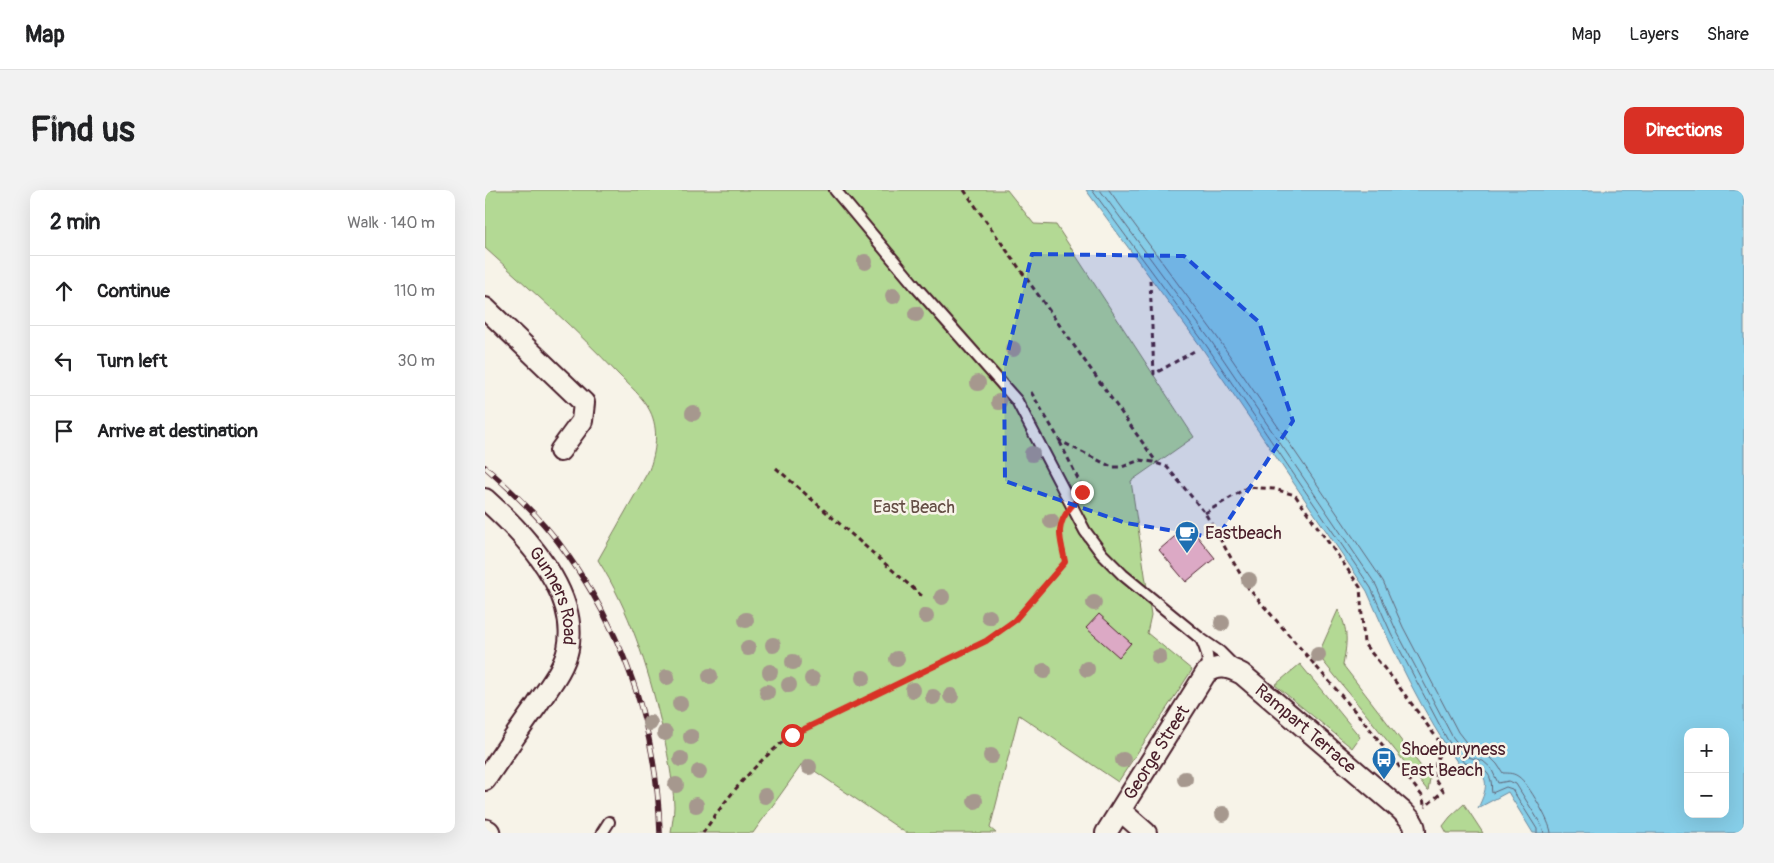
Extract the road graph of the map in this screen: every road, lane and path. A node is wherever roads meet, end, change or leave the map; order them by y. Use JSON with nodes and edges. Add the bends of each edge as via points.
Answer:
{"nodes":[{"id":1,"x":835,"y":190,"type":"edge"},
{"id":2,"x":964,"y":190,"type":"edge"},
{"id":3,"x":1150,"y":280,"type":"dead end"},
{"id":4,"x":487,"y":313,"type":"edge"},
{"id":5,"x":1196,"y":350,"type":"dead end"},
{"id":6,"x":1028,"y":389,"type":"dead end"},
{"id":7,"x":1060,"y":441,"type":"junction"},
{"id":8,"x":560,"y":450,"type":"dead end"},
{"id":9,"x":1157,"y":464,"type":"junction"},
{"id":10,"x":777,"y":468,"type":"dead end"},
{"id":11,"x":485,"y":499,"type":"edge"},
{"id":12,"x":1072,"y":506,"type":"junction"},
{"id":13,"x":1205,"y":514,"type":"junction"},
{"id":14,"x":923,"y":597,"type":"dead end"},
{"id":15,"x":1201,"y":640,"type":"junction"},
{"id":16,"x":1206,"y":673,"type":"junction"},
{"id":17,"x":1242,"y":674,"type":"junction"},
{"id":18,"x":485,"y":780,"type":"edge"},
{"id":19,"x":1121,"y":811,"type":"junction"},
{"id":20,"x":609,"y":822,"type":"dead end"},
{"id":21,"x":602,"y":833,"type":"edge"},
{"id":22,"x":703,"y":833,"type":"edge"},
{"id":23,"x":1106,"y":833,"type":"edge"},
{"id":24,"x":1146,"y":833,"type":"edge"},
{"id":25,"x":1415,"y":833,"type":"edge"}],
"edges":[{"from":1,"to":12,"type":"lane","via":[[1017,400]]},
{"from":2,"to":9,"type":"path"},
{"from":3,"to":5,"type":"path","via":[[1153,374]]},
{"from":4,"to":8,"type":"street","via":[[584,403],[582,421]]},
{"from":6,"to":7,"type":"path"},
{"from":7,"to":9,"type":"path","via":[[1112,467],[1140,460]]},
{"from":7,"to":12,"type":"path","via":[[1082,487],[1080,498]]},
{"from":9,"to":13,"type":"path","via":[[1167,467]]},
{"from":10,"to":14,"type":"path"},
{"from":11,"to":18,"type":"street","name":"Gunners Road","via":[[510,521],[538,556],[565,602],[570,632],[568,650],[558,674]]},
{"from":12,"to":15,"type":"lane","via":[[1102,554]]},
{"from":12,"to":22,"type":"path","via":[[1059,530],[1065,562],[1014,621],[986,641],[777,745],[739,786]]},
{"from":13,"to":13,"type":"path","via":[[1247,487],[1295,495],[1360,588],[1364,644],[1443,745],[1436,763],[1435,780],[1443,791],[1425,807],[1423,797],[1366,724],[1249,589]]},
{"from":15,"to":16,"type":"lane","via":[[1207,656]]},
{"from":15,"to":17,"type":"lane","via":[[1220,652]]},
{"from":16,"to":17,"type":"street","name":"Rampart Terrace","via":[[1215,667],[1229,667]]},
{"from":16,"to":19,"type":"street","name":"George Street"},
{"from":17,"to":25,"type":"street","name":"Rampart Terrace","via":[[1401,810],[1412,821]]},
{"from":19,"to":23,"type":"street","name":"George Street"},
{"from":19,"to":24,"type":"street"},
{"from":20,"to":21,"type":"lane"}]}
